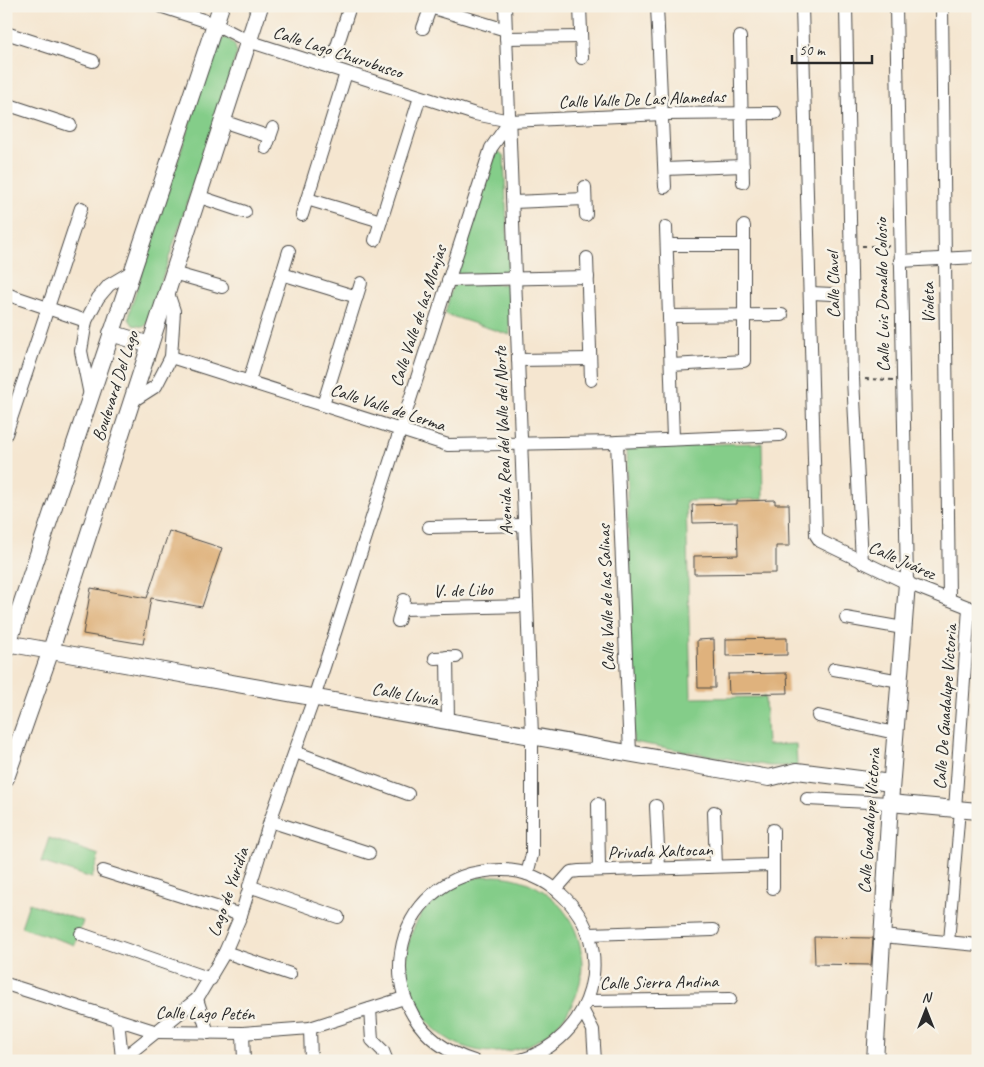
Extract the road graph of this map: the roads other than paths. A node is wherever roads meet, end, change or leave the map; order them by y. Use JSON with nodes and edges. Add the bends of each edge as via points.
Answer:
{"nodes":[{"id":1,"x":160,"y":6,"type":"edge"},
{"id":2,"x":221,"y":6,"type":"edge"},
{"id":3,"x":260,"y":6,"type":"edge"},
{"id":4,"x":350,"y":6,"type":"edge"},
{"id":5,"x":505,"y":6,"type":"edge"},
{"id":6,"x":580,"y":6,"type":"edge"},
{"id":7,"x":657,"y":6,"type":"edge"},
{"id":8,"x":802,"y":6,"type":"edge"},
{"id":9,"x":846,"y":6,"type":"edge"},
{"id":10,"x":896,"y":6,"type":"edge"},
{"id":11,"x":942,"y":6,"type":"edge"},
{"id":12,"x":430,"y":7,"type":"edge"},
{"id":13,"x":215,"y":24,"type":"junction"},
{"id":14,"x":423,"y":28,"type":"dead end"},
{"id":15,"x":6,"y":32,"type":"edge"},
{"id":16,"x":506,"y":34,"type":"junction"},
{"id":17,"x":581,"y":37,"type":"junction"},
{"id":18,"x":740,"y":37,"type":"dead end"},
{"id":19,"x":248,"y":42,"type":"junction"},
{"id":20,"x":582,"y":58,"type":"dead end"},
{"id":21,"x":93,"y":61,"type":"dead end"},
{"id":22,"x":330,"y":68,"type":"junction"},
{"id":23,"x":346,"y":73,"type":"junction"},
{"id":24,"x":420,"y":97,"type":"junction"},
{"id":25,"x":6,"y":104,"type":"edge"},
{"id":26,"x":775,"y":113,"type":"dead end"},
{"id":27,"x":663,"y":114,"type":"junction"},
{"id":28,"x":743,"y":114,"type":"junction"},
{"id":29,"x":222,"y":121,"type":"junction"},
{"id":30,"x":510,"y":121,"type":"junction"},
{"id":31,"x":70,"y":124,"type":"dead end"},
{"id":32,"x":269,"y":137,"type":"dead end"},
{"id":33,"x":743,"y":166,"type":"junction"},
{"id":34,"x":665,"y":169,"type":"junction"},
{"id":35,"x":744,"y":182,"type":"dead end"},
{"id":36,"x":665,"y":186,"type":"dead end"},
{"id":37,"x":197,"y":196,"type":"junction"},
{"id":38,"x":307,"y":199,"type":"junction"},
{"id":39,"x":513,"y":202,"type":"junction"},
{"id":40,"x":81,"y":208,"type":"dead end"},
{"id":41,"x":245,"y":212,"type":"dead end"},
{"id":42,"x":302,"y":215,"type":"dead end"},
{"id":43,"x":586,"y":215,"type":"dead end"},
{"id":44,"x":381,"y":222,"type":"junction"},
{"id":45,"x":744,"y":226,"type":"dead end"},
{"id":46,"x":666,"y":227,"type":"dead end"},
{"id":47,"x":376,"y":240,"type":"dead end"},
{"id":48,"x":667,"y":245,"type":"junction"},
{"id":49,"x":744,"y":245,"type":"junction"},
{"id":50,"x":289,"y":250,"type":"dead end"},
{"id":51,"x":945,"y":257,"type":"junction"},
{"id":52,"x":978,"y":257,"type":"edge"},
{"id":53,"x":587,"y":258,"type":"dead end"},
{"id":54,"x":900,"y":261,"type":"junction"},
{"id":55,"x":131,"y":272,"type":"junction"},
{"id":56,"x":173,"y":273,"type":"junction"},
{"id":57,"x":282,"y":274,"type":"junction"},
{"id":58,"x":588,"y":278,"type":"junction"},
{"id":59,"x":516,"y":279,"type":"junction"},
{"id":60,"x":448,"y":280,"type":"junction"},
{"id":61,"x":361,"y":283,"type":"dead end"},
{"id":62,"x":222,"y":286,"type":"dead end"},
{"id":63,"x":167,"y":290,"type":"junction"},
{"id":64,"x":811,"y":293,"type":"junction"},
{"id":65,"x":6,"y":294,"type":"edge"},
{"id":66,"x":832,"y":294,"type":"dead end"},
{"id":67,"x":356,"y":297,"type":"junction"},
{"id":68,"x":49,"y":308,"type":"junction"},
{"id":69,"x":746,"y":315,"type":"junction"},
{"id":70,"x":782,"y":315,"type":"dead end"},
{"id":71,"x":669,"y":316,"type":"junction"},
{"id":72,"x":86,"y":321,"type":"junction"},
{"id":73,"x":111,"y":333,"type":"junction"},
{"id":74,"x":150,"y":345,"type":"junction"},
{"id":75,"x":171,"y":357,"type":"junction"},
{"id":76,"x":590,"y":358,"type":"junction"},
{"id":77,"x":518,"y":360,"type":"junction"},
{"id":78,"x":671,"y":365,"type":"junction"},
{"id":79,"x":592,"y":380,"type":"dead end"},
{"id":80,"x":249,"y":381,"type":"junction"},
{"id":81,"x":91,"y":396,"type":"junction"},
{"id":82,"x":131,"y":402,"type":"junction"},
{"id":83,"x":323,"y":405,"type":"junction"},
{"id":84,"x":400,"y":430,"type":"junction"},
{"id":85,"x":6,"y":434,"type":"edge"},
{"id":86,"x":780,"y":435,"type":"dead end"},
{"id":87,"x":673,"y":439,"type":"junction"},
{"id":88,"x":617,"y":442,"type":"junction"},
{"id":89,"x":520,"y":444,"type":"junction"},
{"id":90,"x":523,"y":525,"type":"junction"},
{"id":91,"x":429,"y":528,"type":"dead end"},
{"id":92,"x":862,"y":562,"type":"junction"},
{"id":93,"x":907,"y":583,"type":"junction"},
{"id":94,"x":949,"y":599,"type":"junction"},
{"id":95,"x":526,"y":606,"type":"junction"},
{"id":96,"x":401,"y":610,"type":"dead end"},
{"id":97,"x":974,"y":610,"type":"edge"},
{"id":98,"x":846,"y":618,"type":"dead end"},
{"id":99,"x":903,"y":628,"type":"junction"},
{"id":100,"x":7,"y":645,"type":"edge"},
{"id":101,"x":51,"y":650,"type":"junction"},
{"id":102,"x":446,"y":657,"type":"dead end"},
{"id":103,"x":834,"y":669,"type":"dead end"},
{"id":104,"x":900,"y":681,"type":"junction"},
{"id":105,"x":314,"y":698,"type":"junction"},
{"id":106,"x":818,"y":716,"type":"dead end"},
{"id":107,"x":448,"y":721,"type":"junction"},
{"id":108,"x":895,"y":733,"type":"junction"},
{"id":109,"x":532,"y":736,"type":"junction"},
{"id":110,"x":295,"y":752,"type":"junction"},
{"id":111,"x":630,"y":754,"type":"junction"},
{"id":112,"x":6,"y":778,"type":"edge"},
{"id":113,"x":892,"y":783,"type":"junction"},
{"id":114,"x":408,"y":794,"type":"dead end"},
{"id":115,"x":807,"y":799,"type":"dead end"},
{"id":116,"x":890,"y":803,"type":"junction"},
{"id":117,"x":598,"y":804,"type":"dead end"},
{"id":118,"x":656,"y":806,"type":"dead end"},
{"id":119,"x":957,"y":809,"type":"junction"},
{"id":120,"x":978,"y":811,"type":"edge"},
{"id":121,"x":714,"y":812,"type":"dead end"},
{"id":122,"x":270,"y":821,"type":"junction"},
{"id":123,"x":772,"y":830,"type":"dead end"},
{"id":124,"x":369,"y":853,"type":"dead end"},
{"id":125,"x":772,"y":864,"type":"junction"},
{"id":126,"x":716,"y":866,"type":"junction"},
{"id":127,"x":659,"y":868,"type":"junction"},
{"id":128,"x":599,"y":870,"type":"junction"},
{"id":129,"x":103,"y":871,"type":"dead end"},
{"id":130,"x":527,"y":874,"type":"junction"},
{"id":131,"x":249,"y":886,"type":"junction"},
{"id":132,"x":773,"y":888,"type":"dead end"},
{"id":133,"x":556,"y":889,"type":"junction"},
{"id":134,"x":241,"y":915,"type":"junction"},
{"id":135,"x":338,"y":916,"type":"dead end"},
{"id":136,"x":713,"y":930,"type":"dead end"},
{"id":137,"x":81,"y":934,"type":"dead end"},
{"id":138,"x":589,"y":934,"type":"junction"},
{"id":139,"x":882,"y":936,"type":"junction"},
{"id":140,"x":948,"y":942,"type":"junction"},
{"id":141,"x":978,"y":945,"type":"edge"},
{"id":142,"x":226,"y":952,"type":"junction"},
{"id":143,"x":290,"y":974,"type":"dead end"},
{"id":144,"x":211,"y":979,"type":"junction"},
{"id":145,"x":6,"y":984,"type":"edge"},
{"id":146,"x":404,"y":998,"type":"junction"},
{"id":147,"x":730,"y":998,"type":"dead end"},
{"id":148,"x":197,"y":999,"type":"junction"},
{"id":149,"x":586,"y":1006,"type":"junction"},
{"id":150,"x":370,"y":1008,"type":"junction"},
{"id":151,"x":118,"y":1020,"type":"junction"},
{"id":152,"x":310,"y":1028,"type":"junction"},
{"id":153,"x":157,"y":1032,"type":"junction"},
{"id":154,"x":208,"y":1033,"type":"junction"},
{"id":155,"x":242,"y":1033,"type":"junction"},
{"id":156,"x":121,"y":1059,"type":"edge"},
{"id":157,"x":466,"y":1060,"type":"edge"},
{"id":158,"x":244,"y":1061,"type":"edge"},
{"id":159,"x":311,"y":1061,"type":"edge"},
{"id":160,"x":386,"y":1061,"type":"edge"},
{"id":161,"x":518,"y":1061,"type":"edge"},
{"id":162,"x":595,"y":1061,"type":"edge"},
{"id":163,"x":875,"y":1061,"type":"edge"}],
"edges":[{"from":1,"to":13,"type":"street","name":"Calle Lago Churubusco"},
{"from":2,"to":13,"type":"street","name":"Boulevard Del Lago"},
{"from":3,"to":19,"type":"street","name":"Boulevard Del Lago"},
{"from":4,"to":22,"type":"street"},
{"from":5,"to":16,"type":"street","name":"Avenida Real del Valle del Norte"},
{"from":6,"to":17,"type":"street"},
{"from":7,"to":27,"type":"street"},
{"from":8,"to":64,"type":"street"},
{"from":9,"to":92,"type":"street","name":"Calle Clavel","via":[[853,378]]},
{"from":10,"to":54,"type":"street","name":"Calle Luis Donaldo Colosio"},
{"from":11,"to":51,"type":"street","name":"Violeta"},
{"from":12,"to":14,"type":"street"},
{"from":12,"to":16,"type":"street"},
{"from":13,"to":19,"type":"street","name":"Calle Lago Churubusco"},
{"from":13,"to":55,"type":"street","name":"Boulevard Del Lago"},
{"from":15,"to":21,"type":"street"},
{"from":16,"to":17,"type":"street"},
{"from":16,"to":30,"type":"street","name":"Avenida Real del Valle del Norte"},
{"from":17,"to":20,"type":"street"},
{"from":18,"to":28,"type":"street"},
{"from":19,"to":22,"type":"street","name":"Calle Lago Churubusco"},
{"from":19,"to":29,"type":"street","name":"Boulevard Del Lago"},
{"from":22,"to":23,"type":"street","name":"Calle Lago Churubusco"},
{"from":23,"to":24,"type":"street","name":"Calle Lago Churubusco"},
{"from":23,"to":38,"type":"street"},
{"from":24,"to":30,"type":"street","name":"Calle Lago Churubusco"},
{"from":24,"to":44,"type":"street"},
{"from":25,"to":31,"type":"street"},
{"from":26,"to":28,"type":"street","name":"Calle Valle De Las Alamedas"},
{"from":27,"to":28,"type":"street","name":"Calle Valle De Las Alamedas"},
{"from":27,"to":30,"type":"street","name":"Calle Valle De Las Alamedas"},
{"from":27,"to":34,"type":"street"},
{"from":28,"to":33,"type":"street"},
{"from":29,"to":32,"type":"street"},
{"from":29,"to":37,"type":"street","name":"Boulevard Del Lago"},
{"from":30,"to":39,"type":"street","name":"Avenida Real del Valle del Norte"},
{"from":30,"to":60,"type":"street","name":"Calle Valle de las Monjas","via":[[491,148]]},
{"from":33,"to":34,"type":"street"},
{"from":33,"to":35,"type":"street"},
{"from":34,"to":36,"type":"street"},
{"from":37,"to":41,"type":"street"},
{"from":37,"to":56,"type":"street","name":"Boulevard Del Lago"},
{"from":38,"to":42,"type":"street"},
{"from":38,"to":44,"type":"street"},
{"from":39,"to":43,"type":"street","via":[[585,193]]},
{"from":39,"to":59,"type":"street","name":"Avenida Real del Valle del Norte"},
{"from":40,"to":68,"type":"street"},
{"from":44,"to":47,"type":"street"},
{"from":45,"to":49,"type":"street"},
{"from":46,"to":48,"type":"street"},
{"from":48,"to":49,"type":"street"},
{"from":48,"to":71,"type":"street"},
{"from":49,"to":69,"type":"street"},
{"from":50,"to":57,"type":"street"},
{"from":51,"to":52,"type":"street"},
{"from":51,"to":54,"type":"street"},
{"from":51,"to":94,"type":"street","name":"Violeta"},
{"from":53,"to":58,"type":"street"},
{"from":54,"to":93,"type":"street","name":"Calle Luis Donaldo Colosio"},
{"from":55,"to":72,"type":"street","via":[[109,285]]},
{"from":55,"to":73,"type":"street","name":"Boulevard Del Lago"},
{"from":56,"to":62,"type":"street"},
{"from":56,"to":63,"type":"street","name":"Boulevard Del Lago"},
{"from":57,"to":67,"type":"street"},
{"from":57,"to":80,"type":"street"},
{"from":58,"to":59,"type":"street"},
{"from":58,"to":76,"type":"street"},
{"from":59,"to":60,"type":"street"},
{"from":59,"to":77,"type":"street","name":"Avenida Real del Valle del Norte"},
{"from":60,"to":84,"type":"street","name":"Calle Valle de las Monjas"},
{"from":61,"to":67,"type":"street"},
{"from":63,"to":74,"type":"street","name":"Boulevard Del Lago"},
{"from":63,"to":75,"type":"street","via":[[174,311]]},
{"from":64,"to":66,"type":"street"},
{"from":64,"to":92,"type":"street","name":"Calle Juárez","via":[[816,535]]},
{"from":65,"to":68,"type":"street"},
{"from":67,"to":83,"type":"street"},
{"from":68,"to":72,"type":"street"},
{"from":68,"to":85,"type":"street"},
{"from":69,"to":70,"type":"street"},
{"from":69,"to":71,"type":"street"},
{"from":69,"to":78,"type":"street","via":[[744,361]]},
{"from":71,"to":78,"type":"street"},
{"from":72,"to":81,"type":"street","via":[[81,351]]},
{"from":73,"to":74,"type":"street"},
{"from":73,"to":81,"type":"street","name":"Boulevard Del Lago"},
{"from":74,"to":82,"type":"street","name":"Boulevard Del Lago"},
{"from":75,"to":80,"type":"street","name":"Calle Valle de Lerma"},
{"from":75,"to":82,"type":"street","via":[[156,386]]},
{"from":76,"to":77,"type":"street"},
{"from":76,"to":79,"type":"street"},
{"from":77,"to":89,"type":"street","name":"Avenida Real del Valle del Norte"},
{"from":78,"to":87,"type":"street"},
{"from":80,"to":83,"type":"street","name":"Calle Valle de Lerma"},
{"from":81,"to":100,"type":"street","name":"Boulevard Del Lago"},
{"from":82,"to":101,"type":"street","name":"Boulevard Del Lago"},
{"from":83,"to":84,"type":"street","name":"Calle Valle de Lerma"},
{"from":84,"to":89,"type":"street","name":"Calle Valle de Lerma","via":[[448,445]]},
{"from":84,"to":105,"type":"street","name":"Calle Valle de las Monjas"},
{"from":86,"to":87,"type":"street","name":"Calle Valle de Lerma"},
{"from":87,"to":88,"type":"street","name":"Calle Valle de Lerma"},
{"from":88,"to":89,"type":"street","name":"Calle Valle de Lerma"},
{"from":88,"to":111,"type":"street","name":"Calle Valle de las Salinas"},
{"from":89,"to":90,"type":"street","name":"Avenida Real del Valle del Norte"},
{"from":90,"to":91,"type":"street"},
{"from":90,"to":95,"type":"street","name":"Avenida Real del Valle del Norte"},
{"from":92,"to":93,"type":"street","name":"Calle Juárez"},
{"from":93,"to":94,"type":"street","name":"Calle Juárez"},
{"from":93,"to":99,"type":"street","name":"Calle Guadalupe Victoria"},
{"from":94,"to":97,"type":"street","name":"Calle Juárez"},
{"from":95,"to":96,"type":"street","name":"V. de Libo"},
{"from":95,"to":109,"type":"street","name":"Avenida Real del Valle del Norte"},
{"from":97,"to":119,"type":"street","name":"Calle De Guadalupe Victoria"},
{"from":98,"to":99,"type":"street"},
{"from":99,"to":104,"type":"street","name":"Calle Guadalupe Victoria"},
{"from":100,"to":101,"type":"street","name":"Calle Lluvia"},
{"from":101,"to":105,"type":"street","name":"Calle Lluvia"},
{"from":101,"to":112,"type":"street","name":"Boulevard Del Lago"},
{"from":102,"to":107,"type":"street"},
{"from":103,"to":104,"type":"street"},
{"from":104,"to":108,"type":"street","name":"Calle Guadalupe Victoria"},
{"from":105,"to":107,"type":"street","name":"Calle Lluvia"},
{"from":105,"to":110,"type":"street","name":"Lago de Yuridia"},
{"from":106,"to":108,"type":"street"},
{"from":107,"to":109,"type":"street","name":"Calle Lluvia"},
{"from":108,"to":113,"type":"street","name":"Calle Guadalupe Victoria"},
{"from":109,"to":111,"type":"street","name":"Calle Lluvia"},
{"from":109,"to":130,"type":"street","name":"Avenida Real del Valle del Norte","via":[[532,855]]},
{"from":110,"to":114,"type":"street"},
{"from":110,"to":122,"type":"street","name":"Lago de Yuridia"},
{"from":111,"to":113,"type":"street","name":"Calle Lluvia","via":[[769,778],[797,771]]},
{"from":113,"to":116,"type":"street","name":"Calle Guadalupe Victoria"},
{"from":115,"to":116,"type":"street"},
{"from":116,"to":119,"type":"street"},
{"from":116,"to":139,"type":"street","name":"Calle Guadalupe Victoria"},
{"from":117,"to":128,"type":"street"},
{"from":118,"to":127,"type":"street"},
{"from":119,"to":120,"type":"street"},
{"from":119,"to":140,"type":"street"},
{"from":121,"to":126,"type":"street"},
{"from":122,"to":124,"type":"street"},
{"from":122,"to":131,"type":"street","name":"Lago de Yuridia"},
{"from":123,"to":125,"type":"street"},
{"from":125,"to":126,"type":"street","name":"Privada Xaltocan"},
{"from":125,"to":132,"type":"street"},
{"from":126,"to":127,"type":"street","name":"Privada Xaltocan"},
{"from":127,"to":128,"type":"street","name":"Privada Xaltocan"},
{"from":128,"to":133,"type":"street","name":"Privada Xaltocan","via":[[571,872]]},
{"from":129,"to":134,"type":"street"},
{"from":130,"to":133,"type":"street"},
{"from":130,"to":146,"type":"street","via":[[490,870],[458,877],[420,906],[408,927],[401,950]]},
{"from":131,"to":134,"type":"street","name":"Lago de Yuridia"},
{"from":131,"to":135,"type":"street"},
{"from":133,"to":138,"type":"street","via":[[570,902]]},
{"from":134,"to":142,"type":"street","name":"Lago de Yuridia"},
{"from":136,"to":138,"type":"street"},
{"from":137,"to":144,"type":"street"},
{"from":138,"to":149,"type":"street","via":[[594,967]]},
{"from":139,"to":140,"type":"street"},
{"from":139,"to":163,"type":"street","name":"Calle Guadalupe Victoria"},
{"from":140,"to":141,"type":"street"},
{"from":142,"to":143,"type":"street"},
{"from":142,"to":144,"type":"street","name":"Lago de Yuridia"},
{"from":144,"to":148,"type":"street","name":"Lago de Yuridia"},
{"from":145,"to":151,"type":"street","name":"Calle Lago Petén"},
{"from":146,"to":150,"type":"street","name":"Calle Lago Petén"},
{"from":146,"to":157,"type":"street","via":[[427,1034],[446,1050]]},
{"from":147,"to":149,"type":"street","name":"Calle Sierra Andina"},
{"from":148,"to":153,"type":"street","name":"Lago de Yuridia"},
{"from":148,"to":154,"type":"street"},
{"from":149,"to":161,"type":"street","via":[[562,1039],[547,1050]]},
{"from":149,"to":162,"type":"street","via":[[593,1030]]},
{"from":150,"to":152,"type":"street","name":"Calle Lago Petén"},
{"from":150,"to":160,"type":"street","via":[[372,1040],[383,1051]]},
{"from":151,"to":153,"type":"street","name":"Calle Lago Petén"},
{"from":151,"to":156,"type":"street"},
{"from":152,"to":155,"type":"street","name":"Calle Lago Petén"},
{"from":152,"to":159,"type":"street"},
{"from":153,"to":154,"type":"street","name":"Calle Lago Petén"},
{"from":153,"to":156,"type":"street","name":"Lago de Yuridia"},
{"from":154,"to":155,"type":"street","name":"Calle Lago Petén"},
{"from":155,"to":158,"type":"street"}]}
